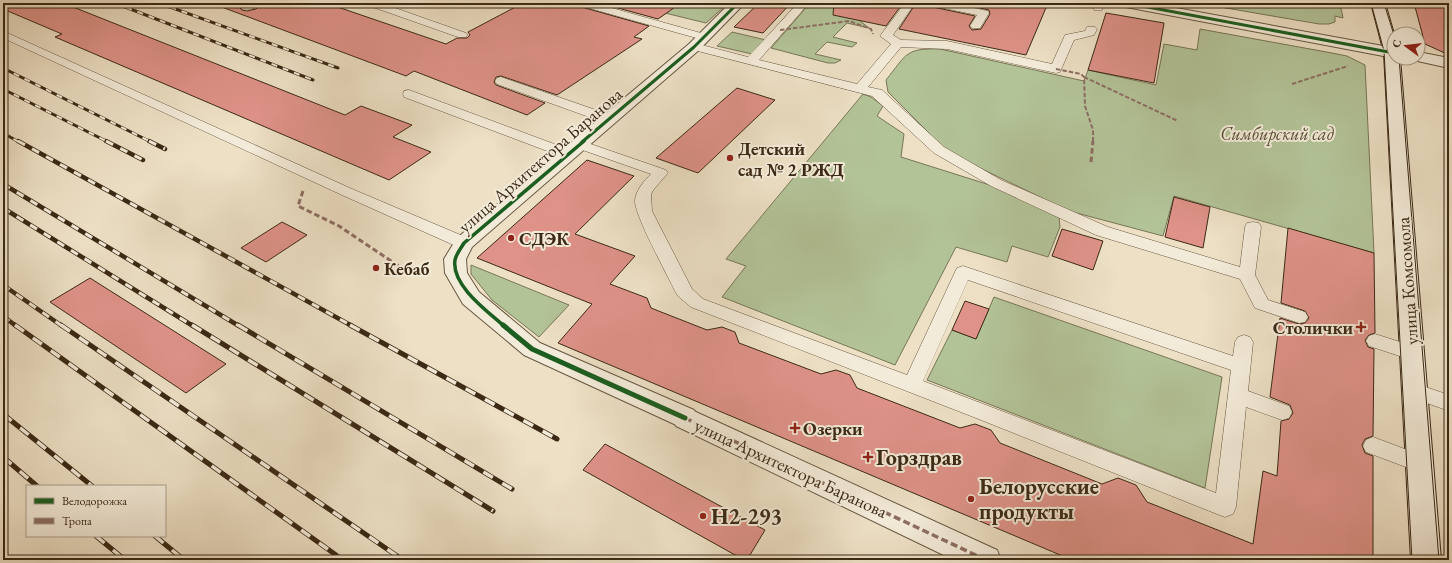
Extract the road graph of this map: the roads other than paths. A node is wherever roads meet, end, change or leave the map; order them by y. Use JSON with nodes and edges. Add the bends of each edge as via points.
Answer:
{"nodes":[{"id":1,"x":371,"y":3,"type":"edge"},
{"id":2,"x":404,"y":3,"type":"edge"},
{"id":3,"x":582,"y":3,"type":"edge"},
{"id":4,"x":630,"y":3,"type":"edge"},
{"id":5,"x":738,"y":3,"type":"edge"},
{"id":6,"x":804,"y":3,"type":"edge"},
{"id":7,"x":910,"y":3,"type":"edge"},
{"id":8,"x":933,"y":3,"type":"edge"},
{"id":9,"x":1126,"y":3,"type":"edge"},
{"id":10,"x":1378,"y":3,"type":"edge"},
{"id":11,"x":388,"y":9,"type":"junction"},
{"id":12,"x":636,"y":19,"type":"junction"},
{"id":13,"x":976,"y":26,"type":"dead end"},
{"id":14,"x":1091,"y":30,"type":"dead end"},
{"id":15,"x":1386,"y":30,"type":"edge"},
{"id":16,"x":3,"y":34,"type":"edge"},
{"id":17,"x":462,"y":35,"type":"dead end"},
{"id":18,"x":699,"y":42,"type":"junction"},
{"id":19,"x":898,"y":43,"type":"junction"},
{"id":20,"x":1386,"y":52,"type":"edge"},
{"id":21,"x":1426,"y":59,"type":"edge"},
{"id":22,"x":751,"y":61,"type":"junction"},
{"id":23,"x":1449,"y":63,"type":"edge"},
{"id":24,"x":1394,"y":66,"type":"edge"},
{"id":25,"x":501,"y":81,"type":"dead end"},
{"id":26,"x":861,"y":88,"type":"junction"},
{"id":27,"x":409,"y":94,"type":"dead end"},
{"id":28,"x":608,"y":119,"type":"junction"},
{"id":29,"x":574,"y":149,"type":"junction"},
{"id":30,"x":1253,"y":227,"type":"dead end"},
{"id":31,"x":464,"y":243,"type":"junction"},
{"id":32,"x":1246,"y":275,"type":"junction"},
{"id":33,"x":1299,"y":317,"type":"dead end"},
{"id":34,"x":1374,"y":341,"type":"dead end"},
{"id":35,"x":1244,"y":342,"type":"dead end"},
{"id":36,"x":1412,"y":353,"type":"junction"},
{"id":37,"x":1241,"y":366,"type":"junction"},
{"id":38,"x":912,"y":385,"type":"junction"},
{"id":39,"x":1414,"y":391,"type":"junction"},
{"id":40,"x":1238,"y":395,"type":"junction"},
{"id":41,"x":1449,"y":403,"type":"edge"},
{"id":42,"x":1282,"y":412,"type":"dead end"},
{"id":43,"x":1373,"y":446,"type":"dead end"},
{"id":44,"x":1419,"y":463,"type":"junction"},
{"id":45,"x":986,"y":560,"type":"edge"},
{"id":46,"x":1426,"y":560,"type":"edge"}],
"edges":[{"from":1,"to":11,"type":"lane"},
{"from":2,"to":11,"type":"lane"},
{"from":3,"to":12,"type":"lane"},
{"from":4,"to":12,"type":"lane"},
{"from":5,"to":18,"type":"street","name":"улица Архитектора Баранова"},
{"from":6,"to":22,"type":"lane"},
{"from":7,"to":19,"type":"lane","via":[[886,36]]},
{"from":8,"to":13,"type":"lane","via":[[984,13]]},
{"from":9,"to":20,"type":"street"},
{"from":10,"to":15,"type":"street","name":"улица Комсомола"},
{"from":11,"to":17,"type":"lane"},
{"from":12,"to":18,"type":"lane"},
{"from":14,"to":19,"type":"lane","via":[[1090,33],[1069,37],[1056,69],[947,45]]},
{"from":16,"to":31,"type":"lane"},
{"from":18,"to":22,"type":"lane"},
{"from":18,"to":28,"type":"street","name":"улица Архитектора Баранова"},
{"from":19,"to":26,"type":"lane"},
{"from":21,"to":23,"type":"street"},
{"from":22,"to":26,"type":"lane"},
{"from":24,"to":36,"type":"street","name":"улица Комсомола"},
{"from":25,"to":28,"type":"lane"},
{"from":26,"to":32,"type":"lane","via":[[877,93],[939,150],[996,183],[1102,231]]},
{"from":27,"to":29,"type":"lane"},
{"from":28,"to":29,"type":"street","name":"улица Архитектора Баранова"},
{"from":29,"to":31,"type":"street","name":"улица Архитектора Баранова"},
{"from":29,"to":38,"type":"lane","via":[[661,173],[646,188],[641,200],[644,211],[685,293],[697,303]]},
{"from":30,"to":32,"type":"lane"},
{"from":31,"to":45,"type":"street","name":"улица Архитектора Баранова","via":[[454,259],[456,274],[471,298],[532,349]]},
{"from":32,"to":33,"type":"lane","via":[[1260,304]]},
{"from":34,"to":36,"type":"lane"},
{"from":35,"to":37,"type":"lane"},
{"from":36,"to":39,"type":"street","name":"улица Комсомола"},
{"from":37,"to":38,"type":"lane","via":[[963,272]]},
{"from":37,"to":40,"type":"lane"},
{"from":38,"to":40,"type":"lane","via":[[1225,507]]},
{"from":39,"to":41,"type":"lane"},
{"from":39,"to":44,"type":"street","name":"улица Комсомола"},
{"from":40,"to":42,"type":"lane"},
{"from":43,"to":44,"type":"lane"},
{"from":44,"to":46,"type":"street","name":"улица Комсомола"}]}
